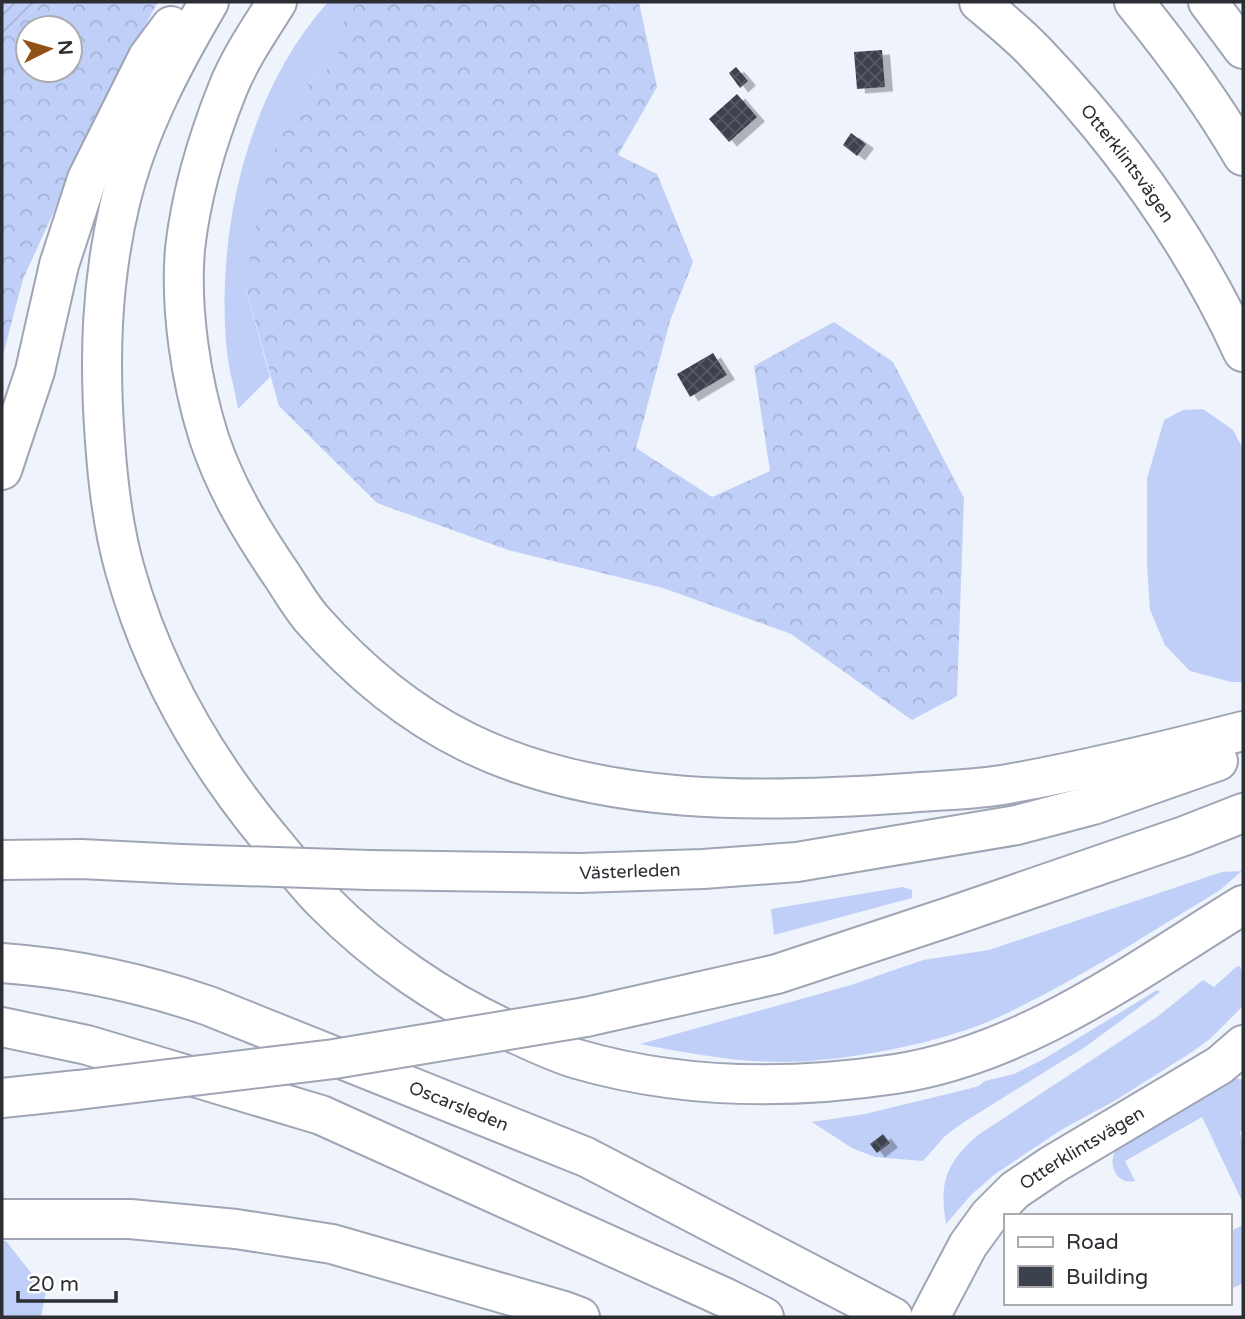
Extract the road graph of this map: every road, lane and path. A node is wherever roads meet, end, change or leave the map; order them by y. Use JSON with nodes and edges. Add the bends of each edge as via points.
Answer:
{"nodes":[{"id":1,"x":194,"y":2,"type":"edge"},
{"id":2,"x":209,"y":2,"type":"edge"},
{"id":3,"x":277,"y":2,"type":"edge"},
{"id":4,"x":979,"y":2,"type":"edge"},
{"id":5,"x":1134,"y":2,"type":"edge"},
{"id":6,"x":1208,"y":2,"type":"edge"},
{"id":7,"x":1243,"y":50,"type":"edge"},
{"id":8,"x":1243,"y":156,"type":"edge"},
{"id":9,"x":1243,"y":352,"type":"edge"},
{"id":10,"x":2,"y":470,"type":"edge"},
{"id":11,"x":1243,"y":732,"type":"edge"},
{"id":12,"x":1243,"y":752,"type":"edge"},
{"id":13,"x":1158,"y":767,"type":"junction"},
{"id":14,"x":1243,"y":813,"type":"edge"},
{"id":15,"x":2,"y":860,"type":"edge"},
{"id":16,"x":1229,"y":913,"type":"edge"},
{"id":17,"x":2,"y":962,"type":"edge"},
{"id":18,"x":2,"y":1027,"type":"edge"},
{"id":19,"x":1243,"y":1045,"type":"edge"},
{"id":20,"x":2,"y":1098,"type":"edge"},
{"id":21,"x":2,"y":1219,"type":"edge"},
{"id":22,"x":580,"y":1317,"type":"edge"},
{"id":23,"x":764,"y":1317,"type":"edge"},
{"id":24,"x":892,"y":1317,"type":"edge"},
{"id":25,"x":930,"y":1317,"type":"edge"}],
"edges":[{"from":1,"to":10,"type":"main road","via":[[148,57],[87,179],[59,265],[35,371]]},
{"from":2,"to":16,"type":"main road","via":[[179,52],[137,149],[109,254],[101,339],[102,393],[114,523],[143,624],[199,742],[264,832],[349,926],[409,974],[477,1017],[575,1058],[653,1077],[734,1084],[809,1083],[898,1073],[976,1054],[1055,1020]]},
{"from":3,"to":13,"type":"main road","via":[[229,85],[198,181],[185,250],[190,356],[199,406],[216,457],[243,515],[309,616],[388,692],[465,741],[514,762],[565,778],[658,793],[749,799],[878,795]]},
{"from":4,"to":9,"type":"main road","name":"Otterklintsvägen","via":[[1033,50],[1135,169],[1221,304]]},
{"from":5,"to":8,"type":"main road","via":[[1177,54]]},
{"from":6,"to":7,"type":"main road"},
{"from":11,"to":13,"type":"main road"},
{"from":12,"to":13,"type":"main road","name":"Västerleden"},
{"from":13,"to":15,"type":"main road","name":"Västerleden","bridge":true,"via":[[1093,805],[1017,825],[797,862],[580,873]]},
{"from":14,"to":20,"type":"main road","bridge":true,"via":[[777,974],[586,1017],[334,1059]]},
{"from":17,"to":24,"type":"main road","name":"Oscarsleden","via":[[123,981],[247,1021],[586,1157]]},
{"from":18,"to":23,"type":"main road","via":[[87,1045],[321,1115]]},
{"from":19,"to":25,"type":"main road","name":"Otterklintsvägen","via":[[1220,1065],[1015,1190],[989,1216],[958,1261]]},
{"from":21,"to":22,"type":"main road","via":[[130,1219],[331,1244]]}]}
